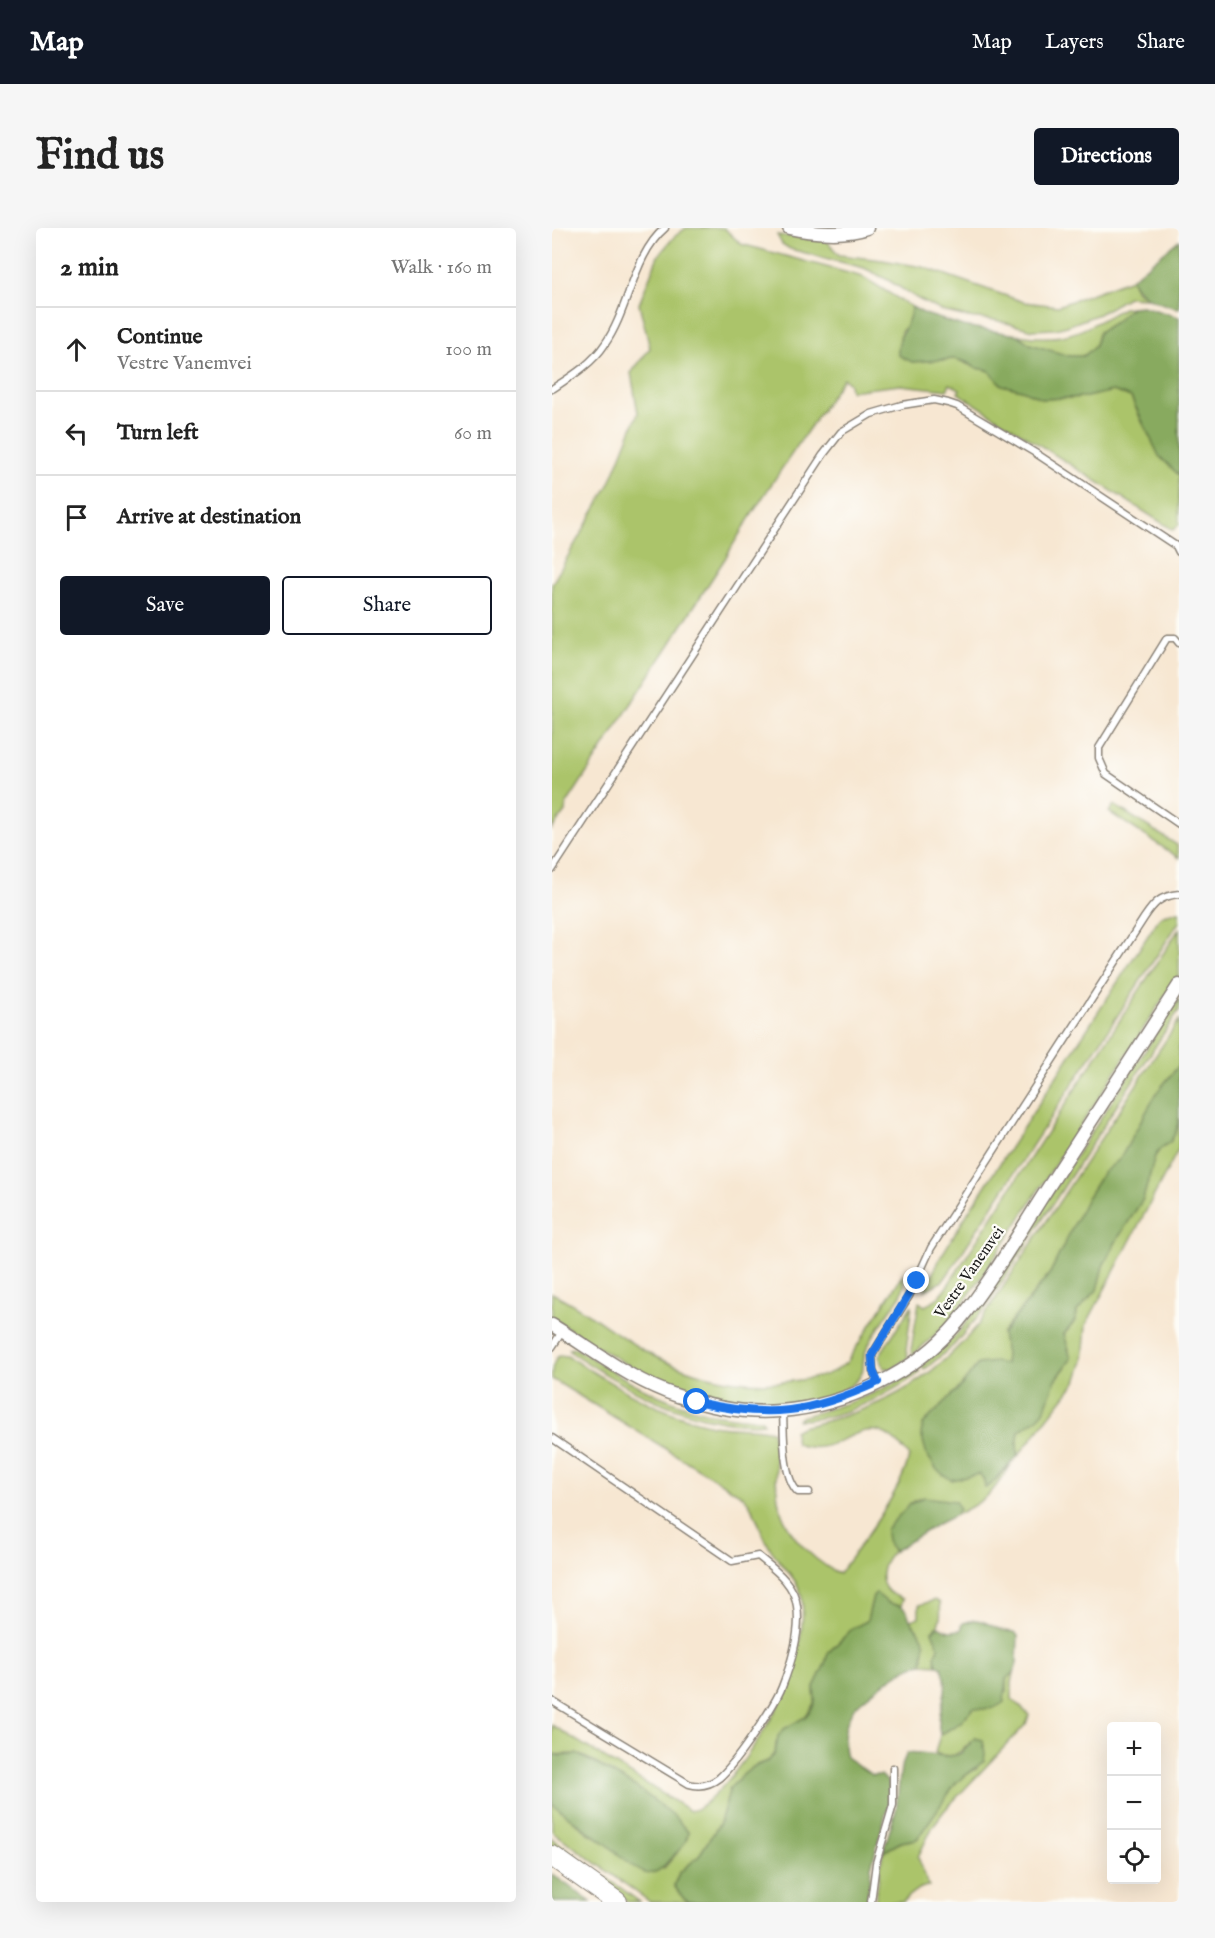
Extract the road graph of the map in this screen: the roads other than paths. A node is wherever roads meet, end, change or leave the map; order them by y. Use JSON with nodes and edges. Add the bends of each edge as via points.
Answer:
{"nodes":[{"id":1,"x":665,"y":228,"type":"edge"},
{"id":2,"x":789,"y":228,"type":"edge"},
{"id":3,"x":867,"y":228,"type":"edge"},
{"id":4,"x":552,"y":389,"type":"edge"},
{"id":5,"x":1179,"y":552,"type":"edge"},
{"id":6,"x":1179,"y":643,"type":"edge"},
{"id":7,"x":1179,"y":825,"type":"edge"},
{"id":8,"x":552,"y":870,"type":"edge"},
{"id":9,"x":1179,"y":894,"type":"edge"},
{"id":10,"x":1179,"y":985,"type":"edge"},
{"id":11,"x":557,"y":1328,"type":"edge"},
{"id":12,"x":552,"y":1347,"type":"edge"},
{"id":13,"x":878,"y":1382,"type":"junction"},
{"id":14,"x":783,"y":1411,"type":"junction"},
{"id":15,"x":552,"y":1438,"type":"edge"},
{"id":16,"x":809,"y":1492,"type":"dead end"},
{"id":17,"x":552,"y":1701,"type":"edge"},
{"id":18,"x":893,"y":1768,"type":"dead end"},
{"id":19,"x":552,"y":1856,"type":"edge"},
{"id":20,"x":617,"y":1902,"type":"edge"},
{"id":21,"x":871,"y":1902,"type":"edge"}],
"edges":[{"from":1,"to":4,"type":"lane","via":[[636,274],[620,318],[605,344],[580,371]]},
{"from":2,"to":3,"type":"street","via":[[851,232]]},
{"from":5,"to":8,"type":"lane","via":[[1176,546],[957,406],[934,400],[871,414],[842,432],[823,455]]},
{"from":6,"to":7,"type":"lane","via":[[1175,638],[1167,638],[1099,748],[1106,774]]},
{"from":9,"to":13,"type":"lane","via":[[1162,897],[1150,909],[931,1248],[909,1296],[872,1355]]},
{"from":10,"to":13,"type":"street","name":"Vestre Vanemvei","via":[[957,1323],[915,1362]]},
{"from":11,"to":12,"type":"lane"},
{"from":11,"to":14,"type":"street","name":"Vestre Vanemvei","via":[[649,1384],[679,1396],[731,1409]]},
{"from":13,"to":14,"type":"street","name":"Vestre Vanemvei","via":[[826,1404]]},
{"from":14,"to":16,"type":"lane","via":[[791,1482],[798,1492]]},
{"from":15,"to":17,"type":"lane","via":[[732,1561],[758,1557],[783,1577],[797,1605],[794,1642],[781,1689],[731,1765],[710,1783],[688,1784]]},
{"from":18,"to":21,"type":"lane","via":[[893,1805],[876,1863]]},
{"from":19,"to":20,"type":"main road"}]}
